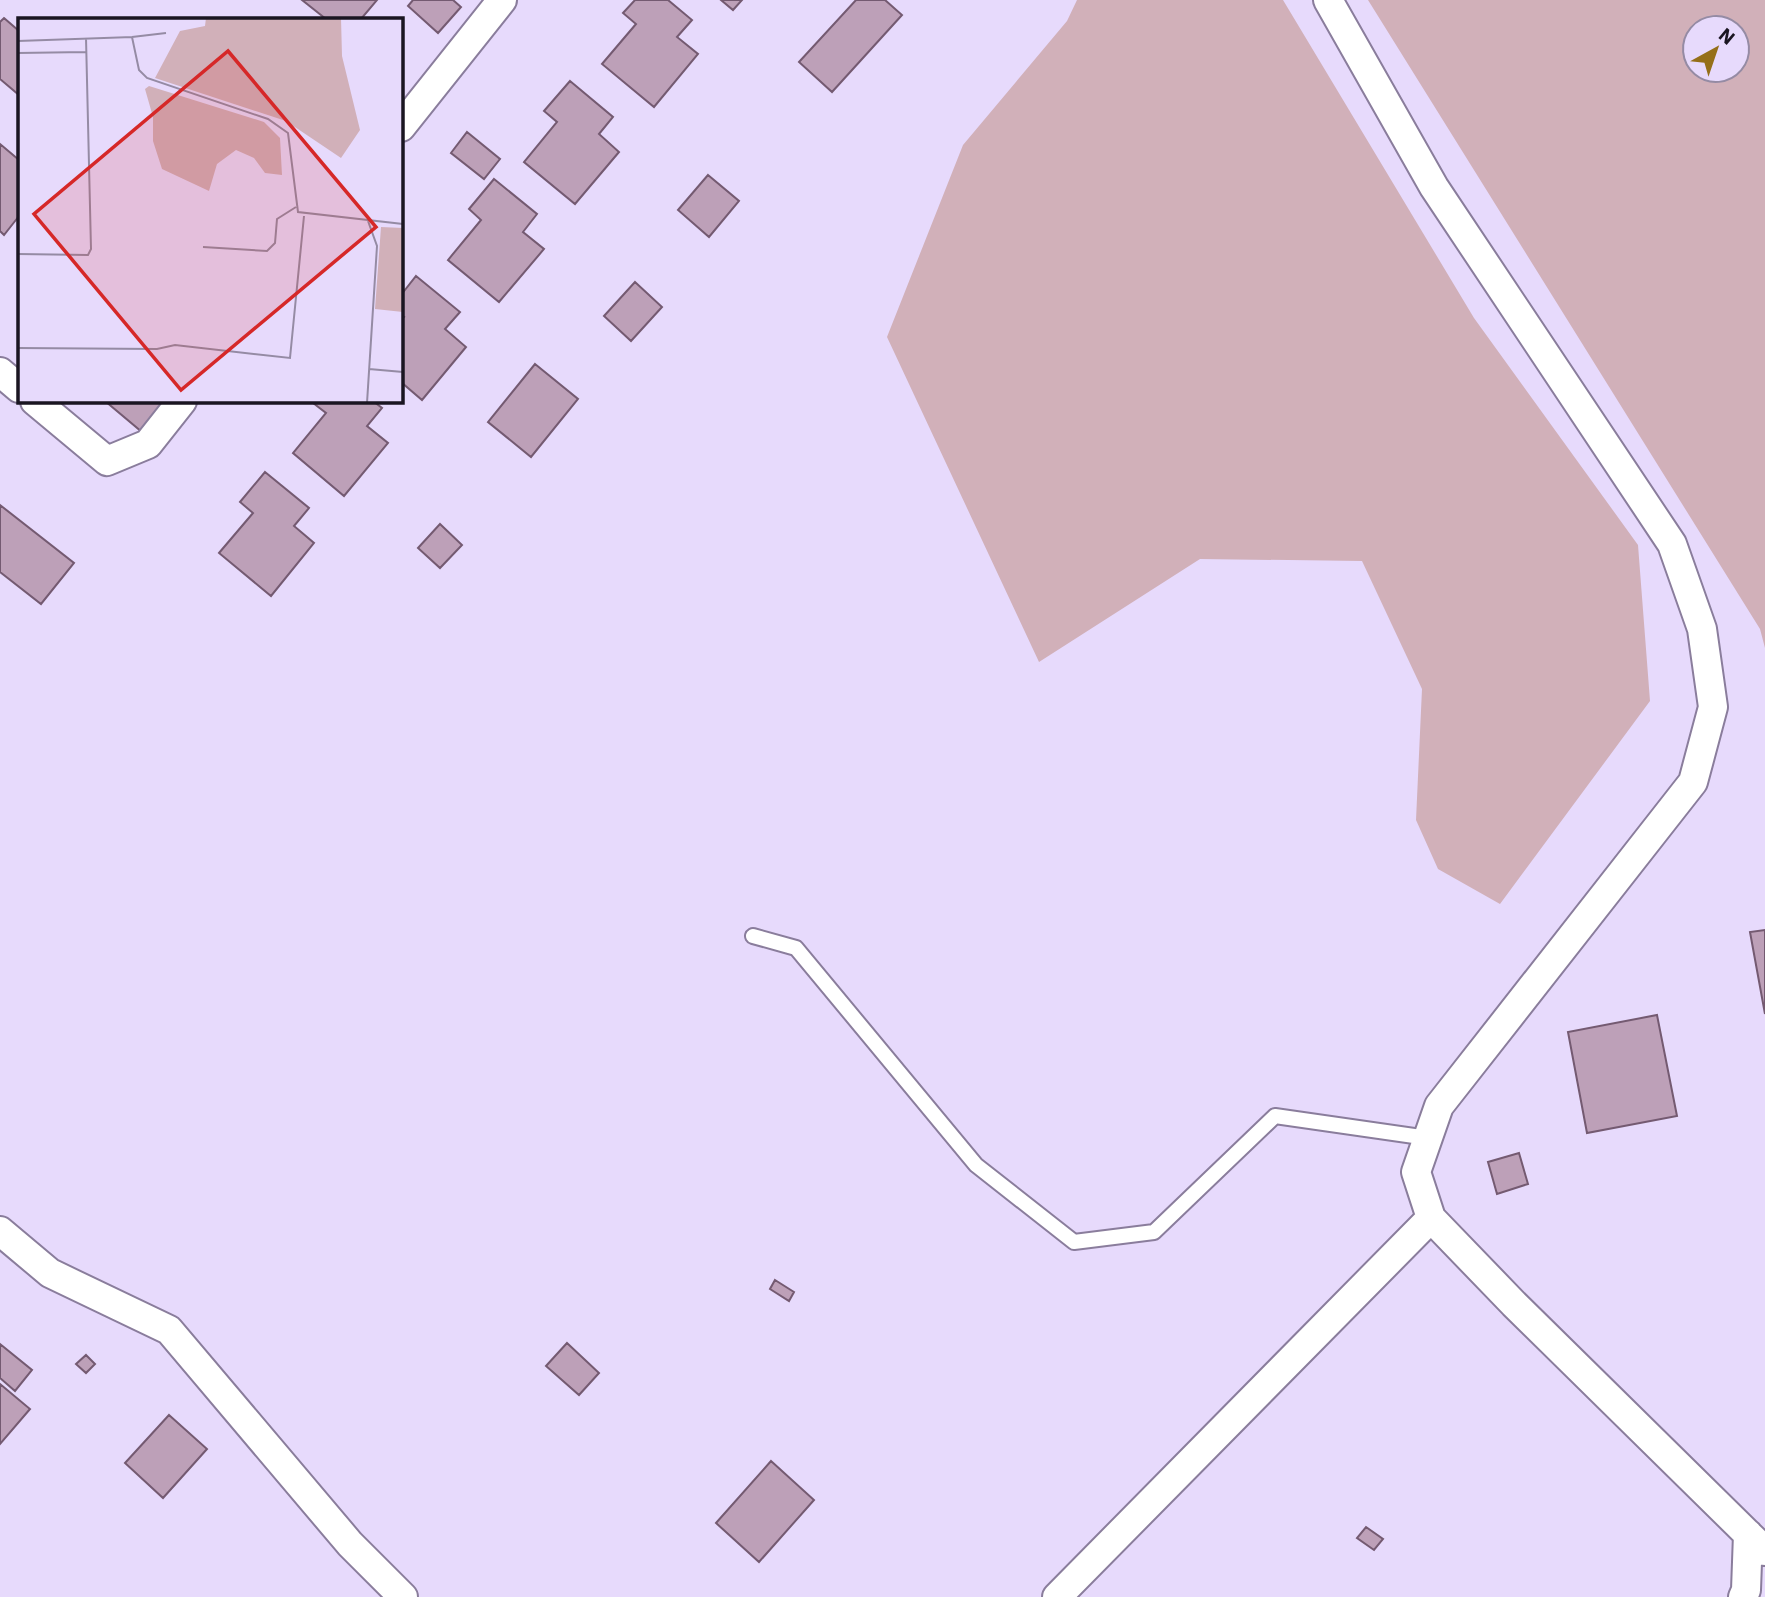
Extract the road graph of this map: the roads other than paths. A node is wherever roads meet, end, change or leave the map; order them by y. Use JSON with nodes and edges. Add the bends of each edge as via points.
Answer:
{"nodes":[{"id":1,"x":502,"y":0,"type":"edge"},
{"id":2,"x":1328,"y":0,"type":"edge"},
{"id":3,"x":402,"y":126,"type":"edge"},
{"id":4,"x":0,"y":372,"type":"edge"},
{"id":5,"x":18,"y":387,"type":"edge"},
{"id":6,"x":35,"y":402,"type":"edge"},
{"id":7,"x":181,"y":402,"type":"edge"},
{"id":8,"x":753,"y":936,"type":"dead end"},
{"id":9,"x":1428,"y":1138,"type":"junction"},
{"id":10,"x":1431,"y":1218,"type":"junction"},
{"id":11,"x":0,"y":1231,"type":"edge"},
{"id":12,"x":1756,"y":1543,"type":"edge"},
{"id":13,"x":403,"y":1597,"type":"edge"},
{"id":14,"x":1057,"y":1597,"type":"edge"},
{"id":15,"x":1743,"y":1597,"type":"edge"}],
"edges":[{"from":1,"to":3,"type":"street"},
{"from":2,"to":9,"type":"street","via":[[1434,187],[1672,544],[1702,629],[1713,707],[1693,782],[1439,1106]]},
{"from":4,"to":5,"type":"street"},
{"from":6,"to":7,"type":"street","via":[[107,461],[148,444]]},
{"from":8,"to":9,"type":"lane","via":[[796,948],[976,1166],[1074,1242],[1153,1232],[1275,1116]]},
{"from":9,"to":10,"type":"street","via":[[1416,1172]]},
{"from":10,"to":12,"type":"street"},
{"from":10,"to":14,"type":"street"},
{"from":11,"to":13,"type":"street","via":[[50,1273],[169,1330],[350,1544]]},
{"from":12,"to":15,"type":"street"}]}
